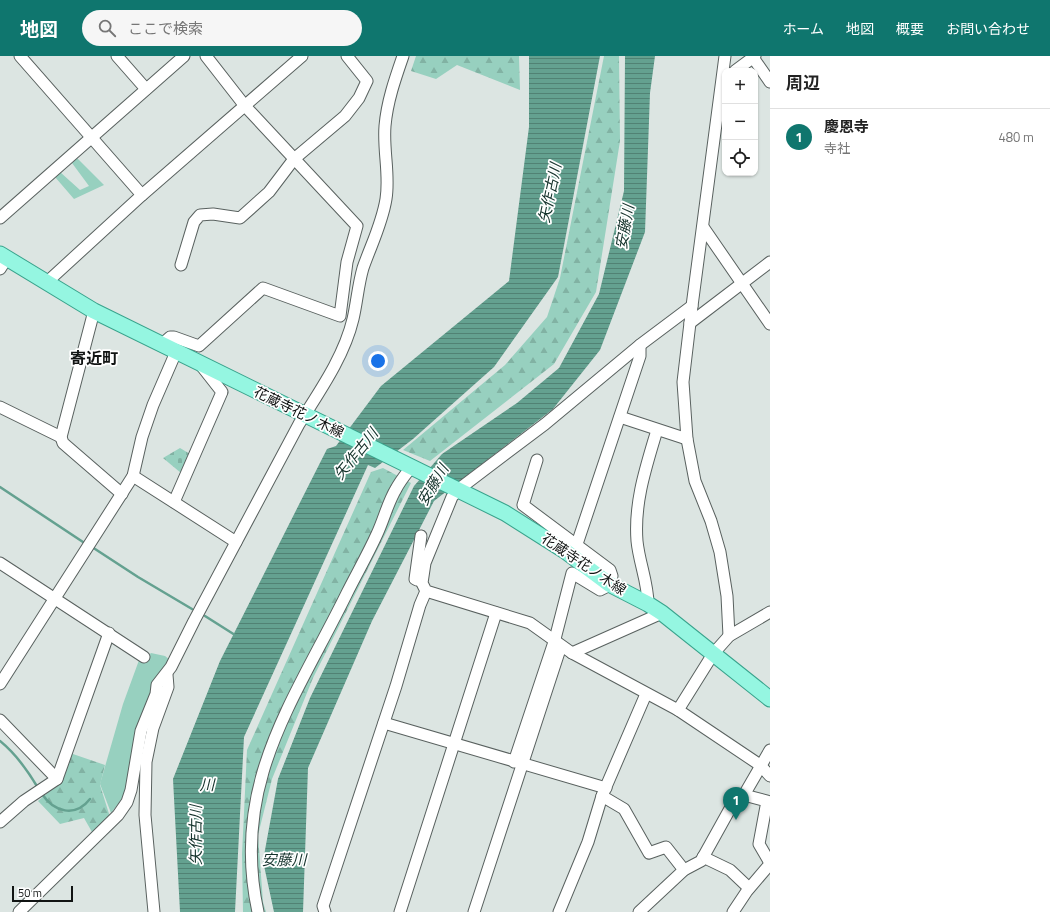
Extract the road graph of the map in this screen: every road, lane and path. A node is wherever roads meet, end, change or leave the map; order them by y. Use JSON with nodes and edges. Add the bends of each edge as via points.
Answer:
{"nodes":[{"id":1,"x":20,"y":56,"type":"edge"},
{"id":2,"x":117,"y":56,"type":"edge"},
{"id":3,"x":184,"y":56,"type":"edge"},
{"id":4,"x":206,"y":56,"type":"edge"},
{"id":5,"x":302,"y":56,"type":"edge"},
{"id":6,"x":347,"y":56,"type":"edge"},
{"id":7,"x":403,"y":56,"type":"edge"},
{"id":8,"x":725,"y":56,"type":"edge"},
{"id":9,"x":754,"y":56,"type":"edge"},
{"id":10,"x":724,"y":68,"type":"edge"},
{"id":11,"x":739,"y":68,"type":"edge"},
{"id":12,"x":770,"y":82,"type":"edge"},
{"id":13,"x":146,"y":89,"type":"junction"},
{"id":14,"x":722,"y":94,"type":"edge"},
{"id":15,"x":245,"y":106,"type":"junction"},
{"id":16,"x":91,"y":137,"type":"junction"},
{"id":17,"x":294,"y":159,"type":"junction"},
{"id":18,"x":142,"y":195,"type":"junction"},
{"id":19,"x":0,"y":218,"type":"edge"},
{"id":20,"x":703,"y":227,"type":"junction"},
{"id":21,"x":2,"y":260,"type":"edge"},
{"id":22,"x":770,"y":262,"type":"edge"},
{"id":23,"x":181,"y":265,"type":"dead end"},
{"id":24,"x":46,"y":282,"type":"junction"},
{"id":25,"x":741,"y":283,"type":"junction"},
{"id":26,"x":692,"y":306,"type":"junction"},
{"id":27,"x":94,"y":311,"type":"junction"},
{"id":28,"x":690,"y":323,"type":"junction"},
{"id":29,"x":770,"y":324,"type":"edge"},
{"id":30,"x":161,"y":345,"type":"junction"},
{"id":31,"x":640,"y":345,"type":"junction"},
{"id":32,"x":176,"y":352,"type":"junction"},
{"id":33,"x":198,"y":363,"type":"junction"},
{"id":34,"x":0,"y":407,"type":"edge"},
{"id":35,"x":307,"y":416,"type":"junction"},
{"id":36,"x":620,"y":417,"type":"junction"},
{"id":37,"x":657,"y":430,"type":"junction"},
{"id":38,"x":61,"y":437,"type":"junction"},
{"id":39,"x":687,"y":439,"type":"junction"},
{"id":40,"x":537,"y":460,"type":"dead end"},
{"id":41,"x":411,"y":466,"type":"junction"},
{"id":42,"x":133,"y":476,"type":"junction"},
{"id":43,"x":457,"y":488,"type":"junction"},
{"id":44,"x":122,"y":494,"type":"junction"},
{"id":45,"x":174,"y":502,"type":"junction"},
{"id":46,"x":421,"y":536,"type":"dead end"},
{"id":47,"x":236,"y":542,"type":"junction"},
{"id":48,"x":577,"y":544,"type":"junction"},
{"id":49,"x":0,"y":563,"type":"edge"},
{"id":50,"x":608,"y":584,"type":"junction"},
{"id":51,"x":424,"y":587,"type":"junction"},
{"id":52,"x":55,"y":599,"type":"junction"},
{"id":53,"x":648,"y":604,"type":"junction"},
{"id":54,"x":770,"y":612,"type":"edge"},
{"id":55,"x":496,"y":613,"type":"junction"},
{"id":56,"x":662,"y":613,"type":"junction"},
{"id":57,"x":109,"y":633,"type":"junction"},
{"id":58,"x":729,"y":636,"type":"junction"},
{"id":59,"x":558,"y":642,"type":"junction"},
{"id":60,"x":572,"y":653,"type":"junction"},
{"id":61,"x":713,"y":654,"type":"junction"},
{"id":62,"x":144,"y":657,"type":"dead end"},
{"id":63,"x":167,"y":675,"type":"junction"},
{"id":64,"x":0,"y":684,"type":"edge"},
{"id":65,"x":646,"y":694,"type":"junction"},
{"id":66,"x":770,"y":699,"type":"edge"},
{"id":67,"x":678,"y":710,"type":"junction"},
{"id":68,"x":0,"y":720,"type":"edge"},
{"id":69,"x":384,"y":722,"type":"junction"},
{"id":70,"x":454,"y":744,"type":"junction"},
{"id":71,"x":770,"y":750,"type":"edge"},
{"id":72,"x":518,"y":763,"type":"junction"},
{"id":73,"x":760,"y":765,"type":"junction"},
{"id":74,"x":770,"y":776,"type":"edge"},
{"id":75,"x":57,"y":779,"type":"junction"},
{"id":76,"x":604,"y":792,"type":"junction"},
{"id":77,"x":744,"y":795,"type":"junction"},
{"id":78,"x":0,"y":822,"type":"edge"},
{"id":79,"x":703,"y":857,"type":"junction"},
{"id":80,"x":770,"y":863,"type":"edge"},
{"id":81,"x":684,"y":870,"type":"junction"},
{"id":82,"x":749,"y":888,"type":"junction"},
{"id":83,"x":19,"y":912,"type":"edge"},
{"id":84,"x":154,"y":912,"type":"edge"},
{"id":85,"x":258,"y":912,"type":"edge"},
{"id":86,"x":325,"y":912,"type":"edge"},
{"id":87,"x":400,"y":912,"type":"edge"},
{"id":88,"x":474,"y":912,"type":"edge"},
{"id":89,"x":559,"y":912,"type":"edge"},
{"id":90,"x":639,"y":912,"type":"edge"},
{"id":91,"x":733,"y":912,"type":"edge"}],
"edges":[{"from":1,"to":16,"type":"street"},
{"from":2,"to":13,"type":"street"},
{"from":3,"to":13,"type":"street"},
{"from":4,"to":15,"type":"street"},
{"from":5,"to":15,"type":"street"},
{"from":6,"to":17,"type":"street","via":[[367,81],[359,98],[346,116]]},
{"from":7,"to":35,"type":"street","via":[[394,81],[384,128],[388,178],[380,225],[363,268],[353,319],[347,335]]},
{"from":8,"to":10,"type":"street"},
{"from":9,"to":11,"type":"street"},
{"from":9,"to":12,"type":"street"},
{"from":13,"to":16,"type":"street"},
{"from":14,"to":20,"type":"street"},
{"from":15,"to":17,"type":"street"},
{"from":15,"to":18,"type":"street"},
{"from":16,"to":18,"type":"street"},
{"from":16,"to":19,"type":"street"},
{"from":17,"to":23,"type":"street","via":[[268,192],[240,218],[214,214],[200,215],[194,222]]},
{"from":17,"to":30,"type":"street","via":[[357,226],[347,262],[340,316],[263,288],[199,346],[174,337],[170,337]]},
{"from":18,"to":24,"type":"street"},
{"from":20,"to":25,"type":"street"},
{"from":20,"to":26,"type":"street"},
{"from":21,"to":24,"type":"main road","name":"花蔵寺花ノ木線"},
{"from":22,"to":25,"type":"street"},
{"from":24,"to":27,"type":"main road","name":"花蔵寺花ノ木線"},
{"from":25,"to":28,"type":"street"},
{"from":25,"to":29,"type":"street"},
{"from":26,"to":28,"type":"street"},
{"from":26,"to":31,"type":"street"},
{"from":27,"to":30,"type":"main road","name":"花蔵寺花ノ木線"},
{"from":27,"to":38,"type":"street"},
{"from":28,"to":39,"type":"street","via":[[683,382]]},
{"from":30,"to":32,"type":"main road","name":"花蔵寺花ノ木線"},
{"from":31,"to":36,"type":"street","via":[[640,356]]},
{"from":31,"to":43,"type":"street","via":[[545,424]]},
{"from":32,"to":33,"type":"main road","name":"花蔵寺花ノ木線"},
{"from":32,"to":42,"type":"street","via":[[153,405]]},
{"from":33,"to":35,"type":"main road","name":"花蔵寺花ノ木線"},
{"from":33,"to":45,"type":"street","via":[[222,392]]},
{"from":34,"to":38,"type":"street"},
{"from":35,"to":41,"type":"main road","name":"花蔵寺花ノ木線"},
{"from":35,"to":47,"type":"street"},
{"from":36,"to":37,"type":"street"},
{"from":36,"to":48,"type":"street"},
{"from":37,"to":39,"type":"street"},
{"from":37,"to":53,"type":"street","via":[[641,482],[638,506],[637,541]]},
{"from":38,"to":44,"type":"street","via":[[63,443]]},
{"from":39,"to":58,"type":"street","via":[[695,481],[720,552],[728,596]]},
{"from":40,"to":48,"type":"street","via":[[523,505]]},
{"from":41,"to":43,"type":"main road","name":"花蔵寺花ノ木線"},
{"from":41,"to":85,"type":"street","via":[[395,489],[377,533],[281,719],[265,761],[253,810],[250,846],[254,896]]},
{"from":42,"to":44,"type":"street"},
{"from":42,"to":45,"type":"street"},
{"from":43,"to":50,"type":"main road","name":"花蔵寺花ノ木線","via":[[536,531]]},
{"from":43,"to":51,"type":"street","via":[[425,563]]},
{"from":44,"to":52,"type":"street"},
{"from":45,"to":47,"type":"street"},
{"from":46,"to":51,"type":"street","via":[[415,578]]},
{"from":47,"to":63,"type":"street"},
{"from":48,"to":50,"type":"street","via":[[610,570],[612,576]]},
{"from":49,"to":52,"type":"street"},
{"from":50,"to":53,"type":"main road","name":"花蔵寺花ノ木線"},
{"from":50,"to":59,"type":"street","via":[[600,590],[572,573]]},
{"from":51,"to":55,"type":"street"},
{"from":51,"to":69,"type":"street"},
{"from":52,"to":57,"type":"street"},
{"from":52,"to":64,"type":"street"},
{"from":53,"to":56,"type":"main road","name":"花蔵寺花ノ木線"},
{"from":54,"to":58,"type":"street"},
{"from":55,"to":59,"type":"street","via":[[530,623]]},
{"from":55,"to":70,"type":"street"},
{"from":56,"to":60,"type":"street"},
{"from":56,"to":61,"type":"main road","name":"花蔵寺花ノ木線"},
{"from":57,"to":62,"type":"street"},
{"from":57,"to":75,"type":"street"},
{"from":58,"to":61,"type":"street"},
{"from":59,"to":60,"type":"street"},
{"from":59,"to":72,"type":"street"},
{"from":60,"to":65,"type":"street"},
{"from":61,"to":66,"type":"main road","name":"花蔵寺花ノ木線"},
{"from":61,"to":67,"type":"street"},
{"from":63,"to":83,"type":"street","via":[[157,685],[156,694],[141,731],[127,802],[118,815]]},
{"from":63,"to":84,"type":"street","via":[[168,687],[153,728],[146,762],[145,814]]},
{"from":65,"to":67,"type":"street"},
{"from":65,"to":76,"type":"street"},
{"from":67,"to":73,"type":"street"},
{"from":68,"to":75,"type":"street"},
{"from":69,"to":70,"type":"street"},
{"from":69,"to":86,"type":"street","via":[[323,906]]},
{"from":70,"to":72,"type":"street"},
{"from":70,"to":87,"type":"street"},
{"from":71,"to":73,"type":"street"},
{"from":72,"to":76,"type":"street"},
{"from":72,"to":88,"type":"street"},
{"from":73,"to":74,"type":"street"},
{"from":73,"to":77,"type":"street"},
{"from":75,"to":78,"type":"street","via":[[24,801]]},
{"from":76,"to":81,"type":"street","via":[[624,809],[649,853],[666,847]]},
{"from":76,"to":89,"type":"street","via":[[588,842]]},
{"from":77,"to":79,"type":"street","via":[[731,807]]},
{"from":77,"to":80,"type":"street","via":[[767,801],[759,844]]},
{"from":79,"to":81,"type":"street","via":[[701,861]]},
{"from":79,"to":82,"type":"street","via":[[730,870]]},
{"from":80,"to":82,"type":"street"},
{"from":81,"to":90,"type":"street"},
{"from":82,"to":91,"type":"street"}]}
